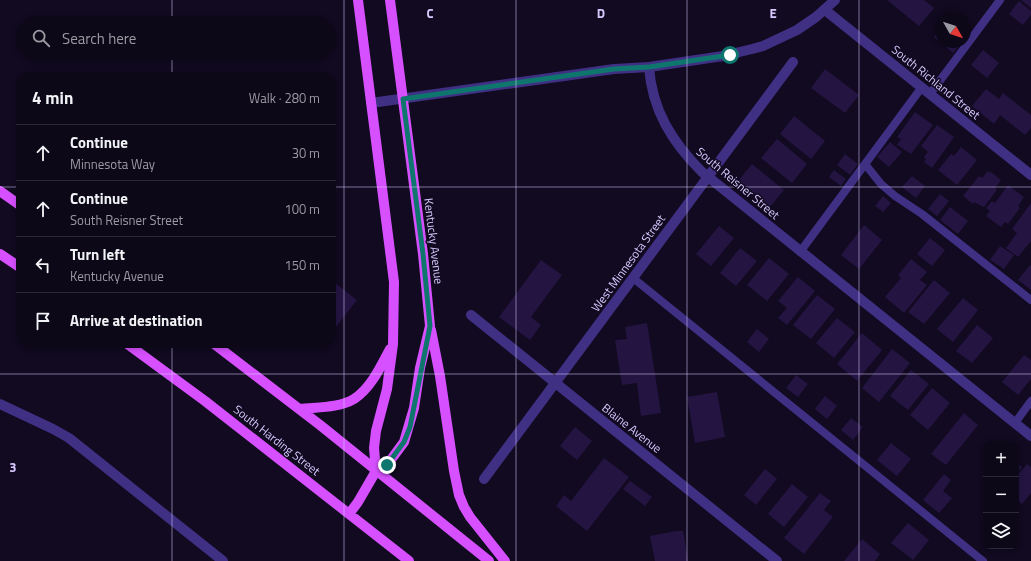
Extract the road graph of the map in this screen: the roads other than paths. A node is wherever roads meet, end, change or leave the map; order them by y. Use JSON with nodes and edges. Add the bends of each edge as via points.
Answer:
{"nodes":[{"id":1,"x":358,"y":0,"type":"edge"},
{"id":2,"x":390,"y":0,"type":"edge"},
{"id":3,"x":836,"y":0,"type":"edge"},
{"id":4,"x":1000,"y":0,"type":"edge"},
{"id":5,"x":825,"y":10,"type":"junction"},
{"id":6,"x":793,"y":62,"type":"dead end"},
{"id":7,"x":649,"y":67,"type":"junction"},
{"id":8,"x":926,"y":91,"type":"junction"},
{"id":9,"x":403,"y":99,"type":"junction"},
{"id":10,"x":371,"y":103,"type":"junction"},
{"id":11,"x":865,"y":164,"type":"junction"},
{"id":12,"x":1030,"y":173,"type":"edge"},
{"id":13,"x":707,"y":177,"type":"junction"},
{"id":14,"x":0,"y":191,"type":"edge"},
{"id":15,"x":16,"y":202,"type":"edge"},
{"id":16,"x":800,"y":252,"type":"junction"},
{"id":17,"x":0,"y":254,"type":"edge"},
{"id":18,"x":16,"y":265,"type":"edge"},
{"id":19,"x":633,"y":278,"type":"junction"},
{"id":20,"x":1031,"y":300,"type":"edge"},
{"id":21,"x":471,"y":315,"type":"dead end"},
{"id":22,"x":430,"y":326,"type":"junction"},
{"id":23,"x":393,"y":344,"type":"junction"},
{"id":24,"x":133,"y":348,"type":"edge"},
{"id":25,"x":220,"y":348,"type":"edge"},
{"id":26,"x":555,"y":384,"type":"junction"},
{"id":27,"x":1031,"y":402,"type":"edge"},
{"id":28,"x":0,"y":404,"type":"edge"},
{"id":29,"x":300,"y":409,"type":"junction"},
{"id":30,"x":1015,"y":423,"type":"junction"},
{"id":31,"x":1031,"y":436,"type":"edge"},
{"id":32,"x":376,"y":471,"type":"junction"},
{"id":33,"x":484,"y":479,"type":"dead end"},
{"id":34,"x":349,"y":514,"type":"junction"},
{"id":35,"x":223,"y":561,"type":"edge"},
{"id":36,"x":409,"y":561,"type":"edge"},
{"id":37,"x":489,"y":561,"type":"edge"},
{"id":38,"x":505,"y":561,"type":"edge"},
{"id":39,"x":777,"y":561,"type":"edge"},
{"id":40,"x":983,"y":561,"type":"edge"}],
"edges":[{"from":1,"to":10,"type":"main road"},
{"from":2,"to":9,"type":"main road","name":"Kentucky Avenue"},
{"from":3,"to":5,"type":"street"},
{"from":4,"to":8,"type":"lane"},
{"from":5,"to":7,"type":"street","via":[[797,30],[763,46],[723,56]]},
{"from":5,"to":8,"type":"street","name":"South Richland Street"},
{"from":6,"to":13,"type":"street","name":"West Minnesota Street"},
{"from":7,"to":9,"type":"street","via":[[598,71]]},
{"from":7,"to":13,"type":"street","name":"South Reisner Street","via":[[654,98],[668,131]]},
{"from":8,"to":11,"type":"lane"},
{"from":8,"to":12,"type":"street","name":"South Richland Street"},
{"from":9,"to":10,"type":"street"},
{"from":9,"to":22,"type":"main road","name":"Kentucky Avenue"},
{"from":10,"to":23,"type":"main road","via":[[392,258]]},
{"from":11,"to":16,"type":"lane"},
{"from":11,"to":20,"type":"lane","via":[[881,184]]},
{"from":13,"to":16,"type":"street","name":"South Reisner Street"},
{"from":13,"to":19,"type":"street","name":"West Minnesota Street"},
{"from":14,"to":15,"type":"main road"},
{"from":16,"to":30,"type":"street","name":"South Reisner Street"},
{"from":17,"to":18,"type":"main road"},
{"from":19,"to":26,"type":"street","name":"West Minnesota Street"},
{"from":19,"to":40,"type":"lane"},
{"from":21,"to":26,"type":"street","name":"Blaine Avenue"},
{"from":22,"to":32,"type":"main road","name":"Kentucky Avenue","via":[[414,408],[404,442],[387,465]]},
{"from":22,"to":38,"type":"main road","via":[[459,494],[470,517]]},
{"from":23,"to":29,"type":"main road","via":[[371,382],[354,399],[341,404]]},
{"from":23,"to":32,"type":"main road","via":[[387,389],[376,431]]},
{"from":24,"to":34,"type":"main road","name":"South Harding Street","via":[[205,400]]},
{"from":25,"to":29,"type":"main road"},
{"from":26,"to":33,"type":"street","name":"West Minnesota Street"},
{"from":26,"to":39,"type":"street","name":"Blaine Avenue"},
{"from":27,"to":30,"type":"lane"},
{"from":28,"to":35,"type":"street","via":[[69,438]]},
{"from":29,"to":32,"type":"main road"},
{"from":30,"to":31,"type":"street","name":"South Reisner Street"},
{"from":32,"to":34,"type":"main road","name":"Kentucky Avenue"},
{"from":32,"to":37,"type":"main road"},
{"from":34,"to":36,"type":"main road","name":"South Harding Street"}]}
